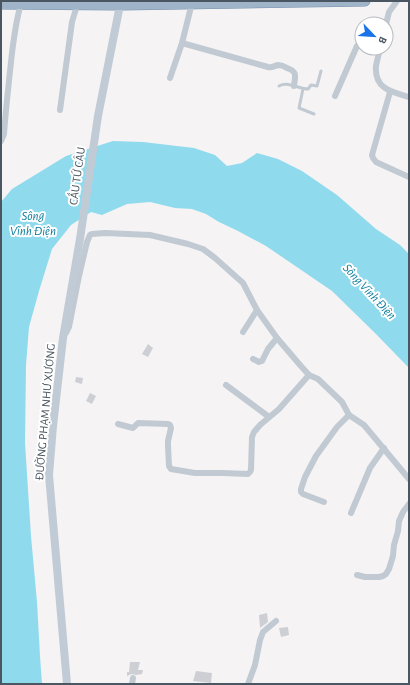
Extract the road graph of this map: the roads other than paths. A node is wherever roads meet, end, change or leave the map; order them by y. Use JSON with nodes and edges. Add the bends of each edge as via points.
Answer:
{"nodes":[{"id":1,"x":365,"y":1,"type":"edge"},
{"id":2,"x":397,"y":1,"type":"edge"},
{"id":3,"x":120,"y":3,"type":"edge"},
{"id":4,"x":192,"y":3,"type":"junction"},
{"id":5,"x":1,"y":4,"type":"edge"},
{"id":6,"x":21,"y":4,"type":"junction"},
{"id":7,"x":78,"y":4,"type":"junction"},
{"id":8,"x":388,"y":16,"type":"edge"},
{"id":9,"x":182,"y":42,"type":"junction"},
{"id":10,"x":354,"y":53,"type":"edge"},
{"id":11,"x":378,"y":56,"type":"edge"},
{"id":12,"x":321,"y":71,"type":"dead end"},
{"id":13,"x":170,"y":78,"type":"dead end"},
{"id":14,"x":1,"y":86,"type":"edge"},
{"id":15,"x":8,"y":86,"type":"junction"},
{"id":16,"x":279,"y":86,"type":"dead end"},
{"id":17,"x":294,"y":86,"type":"junction"},
{"id":18,"x":302,"y":89,"type":"junction"},
{"id":19,"x":390,"y":92,"type":"junction"},
{"id":20,"x":335,"y":96,"type":"dead end"},
{"id":21,"x":409,"y":97,"type":"edge"},
{"id":22,"x":60,"y":110,"type":"dead end"},
{"id":23,"x":314,"y":114,"type":"dead end"},
{"id":24,"x":1,"y":141,"type":"edge"},
{"id":25,"x":409,"y":177,"type":"edge"},
{"id":26,"x":80,"y":239,"type":"joint"},
{"id":27,"x":257,"y":310,"type":"junction"},
{"id":28,"x":243,"y":332,"type":"dead end"},
{"id":29,"x":63,"y":338,"type":"junction"},
{"id":30,"x":277,"y":338,"type":"junction"},
{"id":31,"x":253,"y":359,"type":"dead end"},
{"id":32,"x":309,"y":375,"type":"junction"},
{"id":33,"x":226,"y":385,"type":"dead end"},
{"id":34,"x":349,"y":415,"type":"junction"},
{"id":35,"x":269,"y":418,"type":"junction"},
{"id":36,"x":118,"y":424,"type":"dead end"},
{"id":37,"x":384,"y":448,"type":"junction"},
{"id":38,"x":409,"y":480,"type":"edge"},
{"id":39,"x":324,"y":502,"type":"dead end"},
{"id":40,"x":409,"y":504,"type":"edge"},
{"id":41,"x":350,"y":513,"type":"dead end"},
{"id":42,"x":357,"y":576,"type":"dead end"},
{"id":43,"x":276,"y":621,"type":"dead end"},
{"id":44,"x":67,"y":684,"type":"edge"},
{"id":45,"x":248,"y":684,"type":"edge"}],
"edges":[{"from":1,"to":4,"type":"highway"},
{"from":2,"to":8,"type":"street"},
{"from":3,"to":4,"type":"highway"},
{"from":3,"to":7,"type":"highway"},
{"from":3,"to":26,"type":"main road","name":"CẦU TỨ CÂU","via":[[98,116]]},
{"from":4,"to":9,"type":"street"},
{"from":5,"to":6,"type":"highway"},
{"from":6,"to":7,"type":"highway"},
{"from":6,"to":15,"type":"street"},
{"from":7,"to":22,"type":"street","via":[[72,22]]},
{"from":9,"to":13,"type":"street"},
{"from":9,"to":17,"type":"street","via":[[268,67],[283,66],[295,72]]},
{"from":10,"to":20,"type":"street"},
{"from":11,"to":19,"type":"street","via":[[376,65],[378,80],[382,88]]},
{"from":12,"to":18,"type":"lane","via":[[317,86]]},
{"from":14,"to":15,"type":"street"},
{"from":15,"to":24,"type":"street","via":[[4,134]]},
{"from":16,"to":17,"type":"lane"},
{"from":17,"to":18,"type":"lane"},
{"from":18,"to":23,"type":"lane","via":[[299,108]]},
{"from":19,"to":21,"type":"street"},
{"from":19,"to":25,"type":"street","via":[[372,158]]},
{"from":26,"to":29,"type":"main road","name":"ĐƯỜNG PHẠM NHƯ XƯƠNG"},
{"from":27,"to":28,"type":"street"},
{"from":27,"to":29,"type":"street","via":[[242,283],[203,249],[150,235],[92,234],[87,242],[69,327]]},
{"from":27,"to":30,"type":"street"},
{"from":29,"to":44,"type":"main road","name":"ĐƯỜNG PHẠM NHƯ XƯƠNG","via":[[49,475]]},
{"from":30,"to":31,"type":"street","via":[[262,361]]},
{"from":30,"to":32,"type":"street"},
{"from":32,"to":34,"type":"street","via":[[318,379],[342,402]]},
{"from":32,"to":35,"type":"street"},
{"from":33,"to":35,"type":"street"},
{"from":34,"to":37,"type":"street","via":[[364,425]]},
{"from":34,"to":39,"type":"street","via":[[316,456],[301,489],[303,494]]},
{"from":35,"to":36,"type":"street","via":[[257,428],[252,437],[251,470],[246,474],[195,474],[171,469],[168,446],[170,425],[138,423],[133,428]]},
{"from":37,"to":38,"type":"street"},
{"from":37,"to":41,"type":"street","via":[[370,468]]},
{"from":40,"to":42,"type":"street","via":[[399,521],[389,570],[379,577]]},
{"from":43,"to":45,"type":"street","via":[[263,632]]}]}
